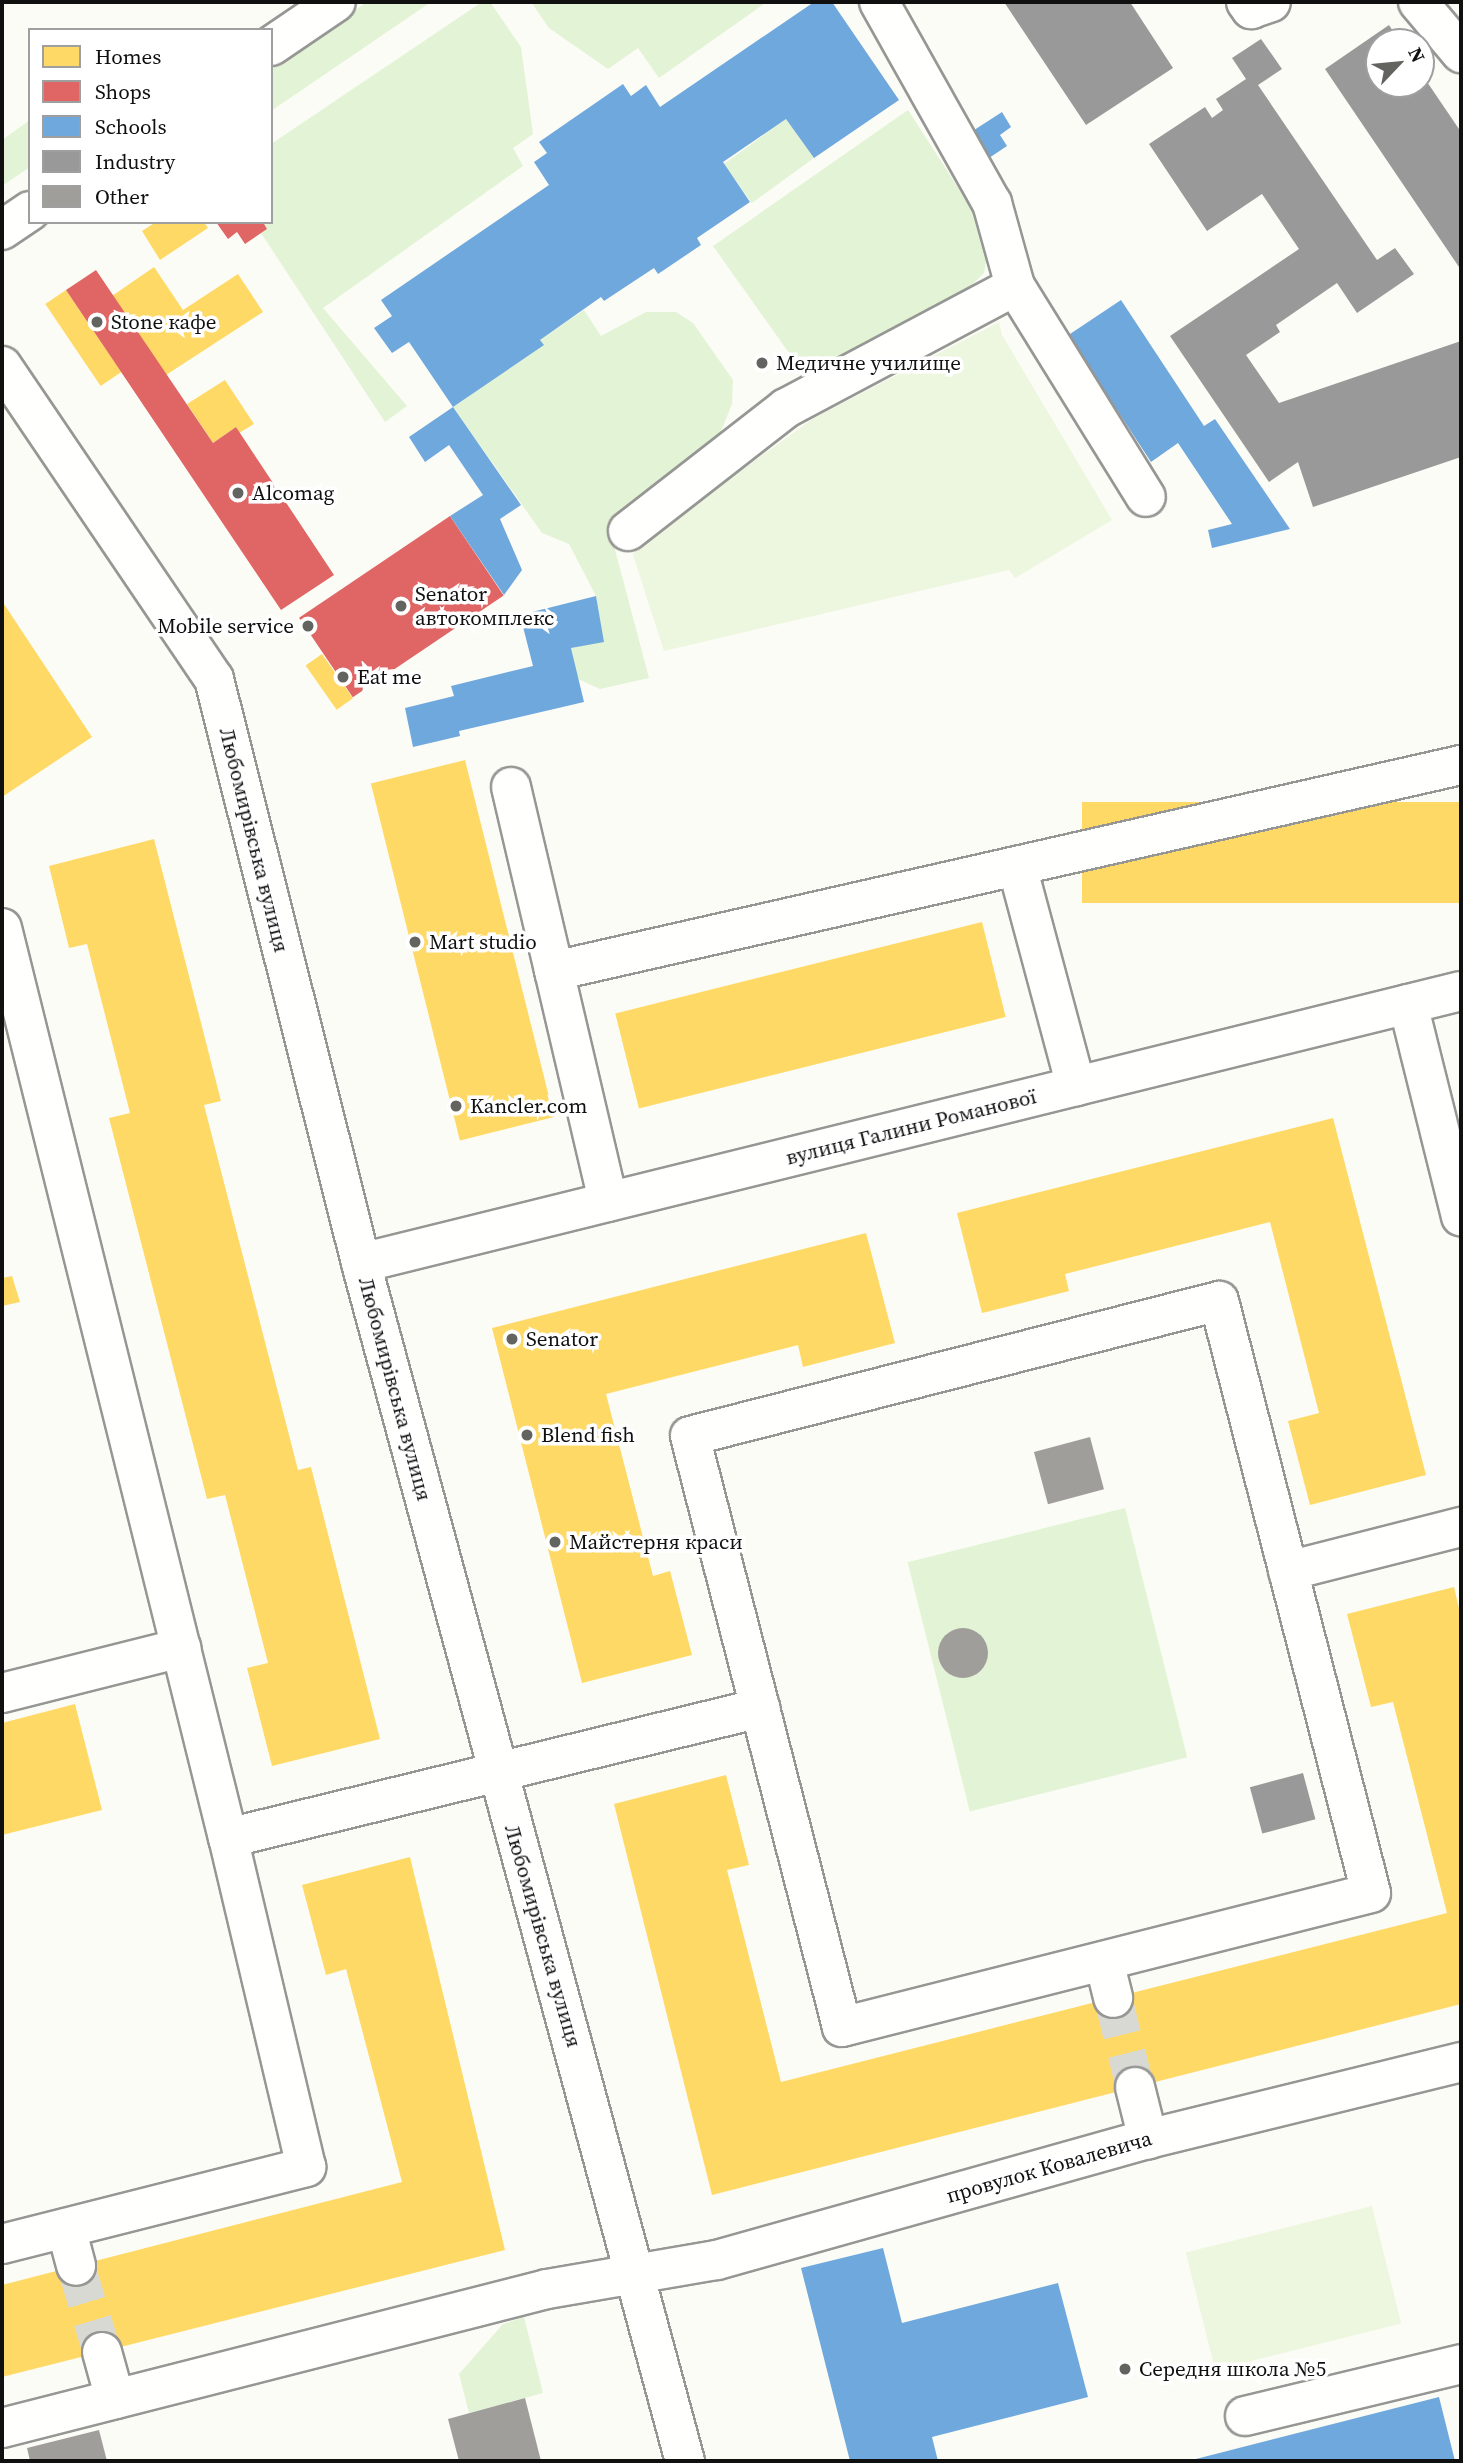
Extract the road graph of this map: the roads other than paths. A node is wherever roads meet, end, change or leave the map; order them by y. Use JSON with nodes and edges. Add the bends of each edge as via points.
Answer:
{"nodes":[{"id":1,"x":336,"y":2,"type":"edge"},
{"id":2,"x":879,"y":2,"type":"edge"},
{"id":3,"x":1246,"y":2,"type":"edge"},
{"id":4,"x":1271,"y":2,"type":"edge"},
{"id":5,"x":1418,"y":2,"type":"edge"},
{"id":6,"x":273,"y":45,"type":"edge"},
{"id":7,"x":1461,"y":53,"type":"edge"},
{"id":8,"x":28,"y":212,"type":"edge"},
{"id":9,"x":2,"y":230,"type":"edge"},
{"id":10,"x":1015,"y":286,"type":"junction"},
{"id":11,"x":2,"y":366,"type":"edge"},
{"id":12,"x":1146,"y":497,"type":"dead end"},
{"id":13,"x":628,"y":531,"type":"dead end"},
{"id":14,"x":1461,"y":765,"type":"edge"},
{"id":15,"x":511,"y":787,"type":"dead end"},
{"id":16,"x":1017,"y":866,"type":"junction"},
{"id":17,"x":2,"y":928,"type":"edge"},
{"id":18,"x":554,"y":971,"type":"junction"},
{"id":19,"x":1461,"y":991,"type":"edge"},
{"id":20,"x":1408,"y":1004,"type":"junction"},
{"id":21,"x":1076,"y":1086,"type":"junction"},
{"id":22,"x":608,"y":1202,"type":"junction"},
{"id":23,"x":1461,"y":1216,"type":"edge"},
{"id":24,"x":361,"y":1263,"type":"junction"},
{"id":25,"x":1461,"y":1527,"type":"edge"},
{"id":26,"x":1288,"y":1571,"type":"junction"},
{"id":27,"x":181,"y":1648,"type":"junction"},
{"id":28,"x":2,"y":1693,"type":"edge"},
{"id":29,"x":760,"y":1708,"type":"junction"},
{"id":30,"x":498,"y":1775,"type":"junction"},
{"id":31,"x":228,"y":1838,"type":"junction"},
{"id":32,"x":1104,"y":1961,"type":"junction"},
{"id":33,"x":1113,"y":1998,"type":"tunnel mouth"},
{"id":34,"x":1461,"y":2062,"type":"edge"},
{"id":35,"x":1135,"y":2087,"type":"tunnel mouth"},
{"id":36,"x":1148,"y":2138,"type":"junction"},
{"id":37,"x":66,"y":2228,"type":"junction"},
{"id":38,"x":2,"y":2244,"type":"edge"},
{"id":39,"x":76,"y":2266,"type":"tunnel mouth"},
{"id":40,"x":637,"y":2275,"type":"junction"},
{"id":41,"x":102,"y":2352,"type":"tunnel mouth"},
{"id":42,"x":1461,"y":2364,"type":"edge"},
{"id":43,"x":115,"y":2399,"type":"junction"},
{"id":44,"x":1245,"y":2416,"type":"dead end"},
{"id":45,"x":2,"y":2428,"type":"edge"},
{"id":46,"x":685,"y":2461,"type":"edge"}],
"edges":[{"from":1,"to":6,"type":"street"},
{"from":2,"to":10,"type":"street","via":[[992,203]]},
{"from":3,"to":4,"type":"street","via":[[1251,9]]},
{"from":5,"to":7,"type":"street"},
{"from":8,"to":9,"type":"street"},
{"from":10,"to":12,"type":"street"},
{"from":10,"to":13,"type":"street","via":[[786,408]]},
{"from":11,"to":24,"type":"street","name":"Любомирівська вулиця","via":[[214,679]]},
{"from":14,"to":16,"type":"street"},
{"from":15,"to":18,"type":"street"},
{"from":16,"to":18,"type":"street"},
{"from":16,"to":21,"type":"street"},
{"from":17,"to":27,"type":"street"},
{"from":18,"to":22,"type":"street"},
{"from":19,"to":20,"type":"street","name":"вулиця Галини Романової"},
{"from":20,"to":21,"type":"street","name":"вулиця Галини Романової"},
{"from":20,"to":23,"type":"street"},
{"from":21,"to":22,"type":"street","name":"вулиця Галини Романової"},
{"from":22,"to":24,"type":"street","name":"вулиця Галини Романової"},
{"from":24,"to":30,"type":"street","name":"Любомирівська вулиця"},
{"from":25,"to":26,"type":"street"},
{"from":26,"to":29,"type":"street","via":[[1219,1301],[690,1436]]},
{"from":26,"to":32,"type":"street","via":[[1371,1893]]},
{"from":27,"to":28,"type":"street"},
{"from":27,"to":31,"type":"street"},
{"from":29,"to":30,"type":"street"},
{"from":29,"to":32,"type":"street","via":[[842,2027]]},
{"from":30,"to":31,"type":"street"},
{"from":30,"to":40,"type":"street","name":"Любомирівська вулиця"},
{"from":31,"to":37,"type":"street","via":[[306,2167]]},
{"from":32,"to":33,"type":"street"},
{"from":34,"to":36,"type":"street","name":"провулок Ковалевича"},
{"from":35,"to":36,"type":"street"},
{"from":36,"to":40,"type":"street","name":"провулок Ковалевича","via":[[717,2260]]},
{"from":37,"to":38,"type":"street"},
{"from":37,"to":39,"type":"street"},
{"from":40,"to":43,"type":"street","name":"провулок Ковалевича","via":[[547,2289]]},
{"from":40,"to":46,"type":"street","name":"Любомирівська вулиця"},
{"from":41,"to":43,"type":"street"},
{"from":42,"to":44,"type":"street"},
{"from":43,"to":45,"type":"street","name":"провулок Ковалевича"}]}
